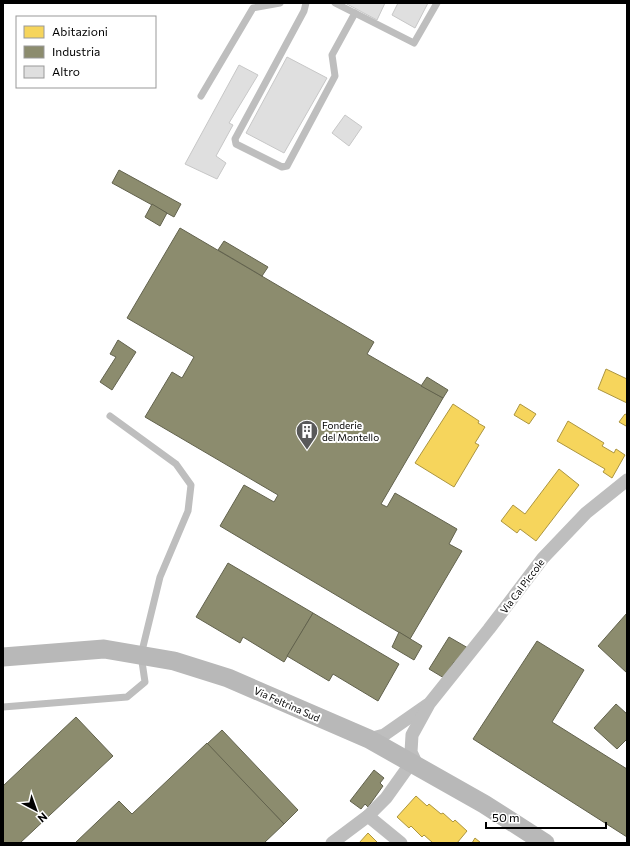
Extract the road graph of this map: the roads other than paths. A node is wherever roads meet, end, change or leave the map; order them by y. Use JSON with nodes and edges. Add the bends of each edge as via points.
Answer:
{"nodes":[{"id":1,"x":280,"y":3,"type":"edge"},
{"id":2,"x":306,"y":3,"type":"edge"},
{"id":3,"x":335,"y":3,"type":"edge"},
{"id":4,"x":437,"y":3,"type":"edge"},
{"id":5,"x":355,"y":13,"type":"junction"},
{"id":6,"x":201,"y":96,"type":"dead end"},
{"id":7,"x":110,"y":416,"type":"dead end"},
{"id":8,"x":627,"y":480,"type":"edge"},
{"id":9,"x":141,"y":655,"type":"junction"},
{"id":10,"x":3,"y":657,"type":"edge"},
{"id":11,"x":429,"y":704,"type":"junction"},
{"id":12,"x":3,"y":707,"type":"edge"},
{"id":13,"x":369,"y":740,"type":"junction"},
{"id":14,"x":415,"y":765,"type":"junction"},
{"id":15,"x":368,"y":816,"type":"junction"},
{"id":16,"x":332,"y":843,"type":"edge"},
{"id":17,"x":401,"y":843,"type":"edge"},
{"id":18,"x":545,"y":843,"type":"edge"}],
"edges":[{"from":1,"to":6,"type":"lane","via":[[253,8]]},
{"from":2,"to":5,"type":"lane","via":[[235,139],[236,144],[282,167],[287,166],[335,76],[332,55]]},
{"from":3,"to":5,"type":"lane"},
{"from":4,"to":5,"type":"lane","via":[[414,43]]},
{"from":7,"to":9,"type":"lane","via":[[176,464],[191,485],[188,511],[160,577]]},
{"from":8,"to":11,"type":"street","name":"Via Cal Piccole","via":[[586,513],[543,558]]},
{"from":9,"to":10,"type":"main road","name":"Via Feltrina Sud","via":[[104,649]]},
{"from":9,"to":12,"type":"lane","via":[[146,682],[127,697]]},
{"from":9,"to":13,"type":"main road","name":"Via Feltrina Sud","via":[[174,661],[228,678]]},
{"from":11,"to":13,"type":"street","name":"Via Cal Piccole","via":[[384,735]]},
{"from":11,"to":14,"type":"street","name":"Via Cal Piccole","via":[[412,735],[411,752]]},
{"from":13,"to":14,"type":"main road","name":"Via Feltrina Sud"},
{"from":14,"to":15,"type":"street"},
{"from":14,"to":18,"type":"main road","name":"Via Feltrina Sud","via":[[484,804]]},
{"from":15,"to":16,"type":"street"},
{"from":15,"to":17,"type":"street"}]}
